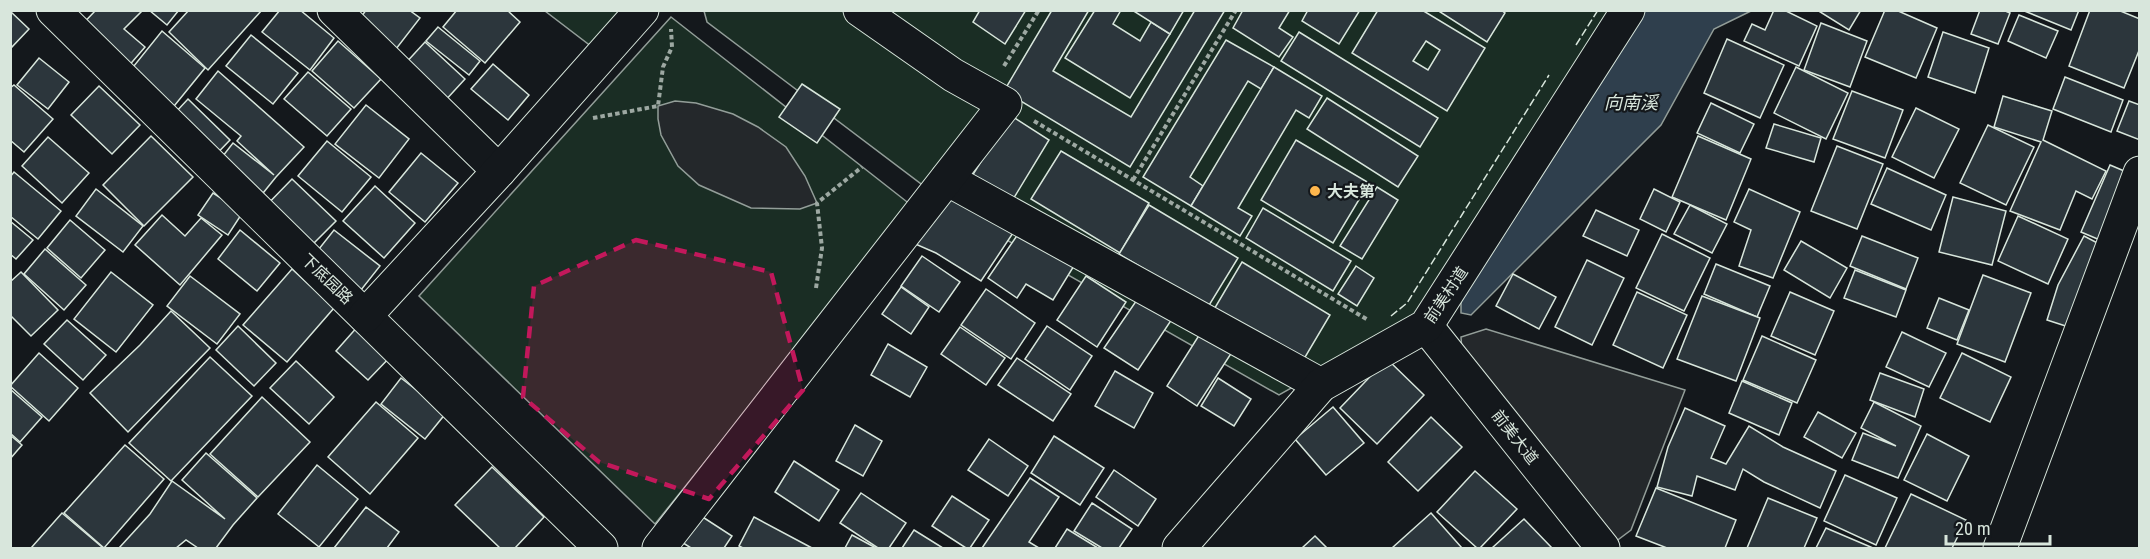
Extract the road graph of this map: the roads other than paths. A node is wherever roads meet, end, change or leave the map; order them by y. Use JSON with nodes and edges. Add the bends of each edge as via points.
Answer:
{"nodes":[{"id":1,"x":53,"y":10,"type":"edge"},
{"id":2,"x":334,"y":10,"type":"edge"},
{"id":3,"x":642,"y":10,"type":"edge"},
{"id":4,"x":860,"y":10,"type":"edge"},
{"id":5,"x":1628,"y":10,"type":"edge"},
{"id":6,"x":499,"y":171,"type":"junction"},
{"id":7,"x":2139,"y":173,"type":"edge"},
{"id":8,"x":947,"y":179,"type":"junction"},
{"id":9,"x":365,"y":316,"type":"junction"},
{"id":10,"x":1414,"y":333,"type":"junction"},
{"id":11,"x":1321,"y":385,"type":"junction"},
{"id":12,"x":601,"y":549,"type":"edge"},
{"id":13,"x":659,"y":549,"type":"edge"},
{"id":14,"x":1179,"y":549,"type":"edge"},
{"id":15,"x":1603,"y":549,"type":"edge"},
{"id":16,"x":2000,"y":549,"type":"edge"}],
"edges":[{"from":1,"to":9,"type":"street","name":"下底园路"},
{"from":2,"to":6,"type":"street"},
{"from":3,"to":6,"type":"street"},
{"from":4,"to":8,"type":"street","via":[[953,75],[996,99]]},
{"from":5,"to":10,"type":"street","name":"前美村道"},
{"from":6,"to":9,"type":"street"},
{"from":7,"to":16,"type":"street"},
{"from":8,"to":11,"type":"street"},
{"from":8,"to":13,"type":"street"},
{"from":9,"to":12,"type":"street","name":"下底园路"},
{"from":10,"to":11,"type":"street","name":"前美村道"},
{"from":10,"to":15,"type":"street","name":"前美大道"},
{"from":11,"to":14,"type":"street","name":"前美村道"}]}
